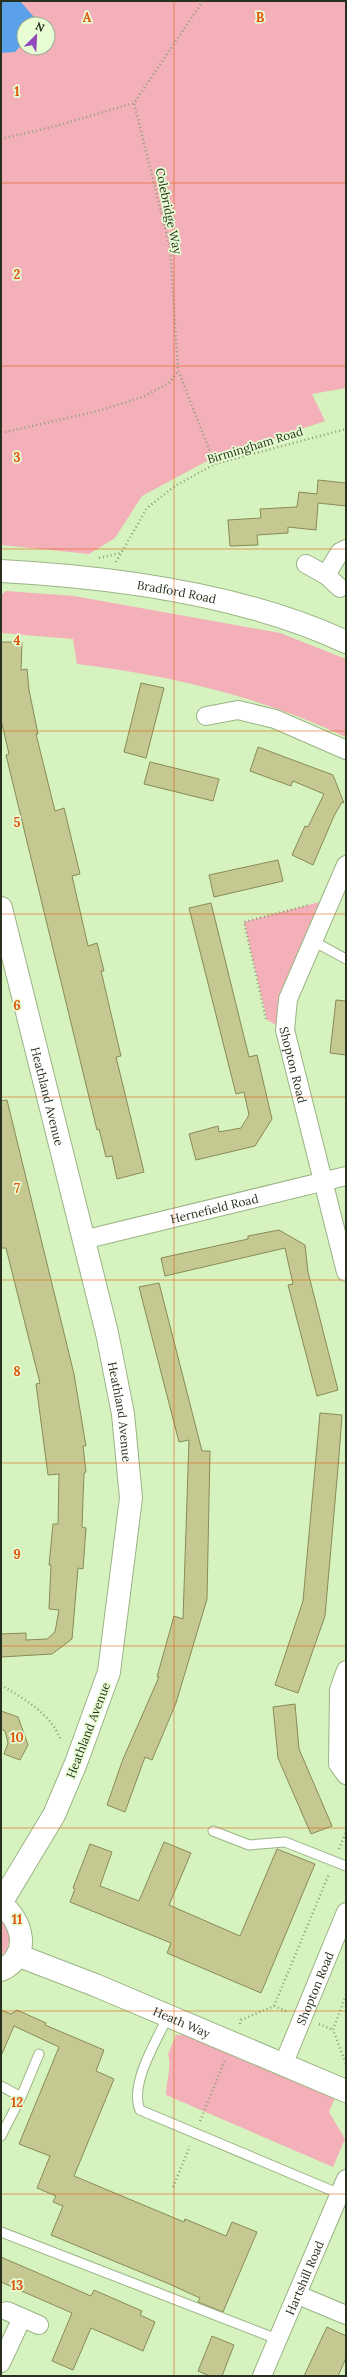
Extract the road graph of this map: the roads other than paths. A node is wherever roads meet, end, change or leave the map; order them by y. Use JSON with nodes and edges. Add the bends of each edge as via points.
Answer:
{"nodes":[{"id":1,"x":346,"y":549,"type":"edge"},
{"id":2,"x":306,"y":564,"type":"dead end"},
{"id":3,"x":1,"y":571,"type":"edge"},
{"id":4,"x":326,"y":574,"type":"junction"},
{"id":5,"x":340,"y":588,"type":"dead end"},
{"id":6,"x":346,"y":642,"type":"edge"},
{"id":7,"x":206,"y":716,"type":"dead end"},
{"id":8,"x":346,"y":750,"type":"edge"},
{"id":9,"x":346,"y":865,"type":"edge"},
{"id":10,"x":1,"y":908,"type":"edge"},
{"id":11,"x":313,"y":941,"type":"junction"},
{"id":12,"x":346,"y":959,"type":"edge"},
{"id":13,"x":346,"y":1176,"type":"edge"},
{"id":14,"x":322,"y":1181,"type":"junction"},
{"id":15,"x":83,"y":1240,"type":"junction"},
{"id":16,"x":346,"y":1272,"type":"edge"},
{"id":17,"x":346,"y":1670,"type":"edge"},
{"id":18,"x":346,"y":1775,"type":"edge"},
{"id":19,"x":213,"y":1831,"type":"dead end"},
{"id":20,"x":346,"y":1866,"type":"edge"},
{"id":21,"x":1,"y":1903,"type":"edge"},
{"id":22,"x":344,"y":1922,"type":"edge"},
{"id":23,"x":17,"y":1955,"type":"junction"},
{"id":24,"x":1,"y":1970,"type":"edge"},
{"id":25,"x":168,"y":2016,"type":"junction"},
{"id":26,"x":39,"y":2054,"type":"dead end"},
{"id":27,"x":283,"y":2065,"type":"junction"},
{"id":28,"x":1,"y":2086,"type":"edge"},
{"id":29,"x":346,"y":2091,"type":"edge"},
{"id":30,"x":21,"y":2096,"type":"junction"},
{"id":31,"x":1,"y":2136,"type":"edge"},
{"id":32,"x":343,"y":2187,"type":"edge"},
{"id":33,"x":1,"y":2232,"type":"edge"},
{"id":34,"x":298,"y":2295,"type":"junction"},
{"id":35,"x":346,"y":2315,"type":"edge"},
{"id":36,"x":39,"y":2325,"type":"dead end"},
{"id":37,"x":276,"y":2339,"type":"junction"},
{"id":38,"x":1,"y":2364,"type":"edge"},
{"id":39,"x":262,"y":2376,"type":"edge"}],
"edges":[{"from":1,"to":4,"type":"street","via":[[340,552]]},
{"from":2,"to":4,"type":"street"},
{"from":3,"to":6,"type":"street","name":"Bradford Road","via":[[109,579],[266,610]]},
{"from":4,"to":5,"type":"street"},
{"from":7,"to":8,"type":"street","via":[[238,710],[267,717]]},
{"from":9,"to":11,"type":"street","name":"Shopton Road"},
{"from":10,"to":15,"type":"street","name":"Heathland Avenue"},
{"from":11,"to":12,"type":"lane"},
{"from":11,"to":14,"type":"street","name":"Shopton Road","via":[[288,999],[285,1030]]},
{"from":13,"to":14,"type":"street","name":"Hernefield Road"},
{"from":14,"to":15,"type":"street","name":"Hernefield Road"},
{"from":14,"to":16,"type":"street","name":"Shopton Road"},
{"from":15,"to":21,"type":"street","name":"Heathland Avenue","via":[[107,1333],[123,1414],[131,1498],[109,1672],[54,1815]]},
{"from":17,"to":18,"type":"street","via":[[340,1690],[338,1764]]},
{"from":19,"to":20,"type":"lane","via":[[249,1845],[285,1842]]},
{"from":21,"to":23,"type":"street","via":[[12,1913],[19,1926],[21,1940]]},
{"from":22,"to":27,"type":"street","name":"Shopton Road"},
{"from":23,"to":24,"type":"street"},
{"from":23,"to":25,"type":"street","name":"Heath Way"},
{"from":25,"to":27,"type":"street","name":"Heath Way"},
{"from":25,"to":32,"type":"lane","via":[[138,2083],[140,2110]]},
{"from":26,"to":30,"type":"lane"},
{"from":27,"to":29,"type":"street","name":"Heath Way"},
{"from":28,"to":30,"type":"lane"},
{"from":30,"to":31,"type":"lane"},
{"from":32,"to":34,"type":"street","name":"Hartshill Road"},
{"from":33,"to":37,"type":"lane"},
{"from":34,"to":35,"type":"street"},
{"from":34,"to":37,"type":"street","name":"Hartshill Road"},
{"from":36,"to":38,"type":"street","via":[[14,2315]]},
{"from":37,"to":39,"type":"street","name":"Hartshill Road"}]}
